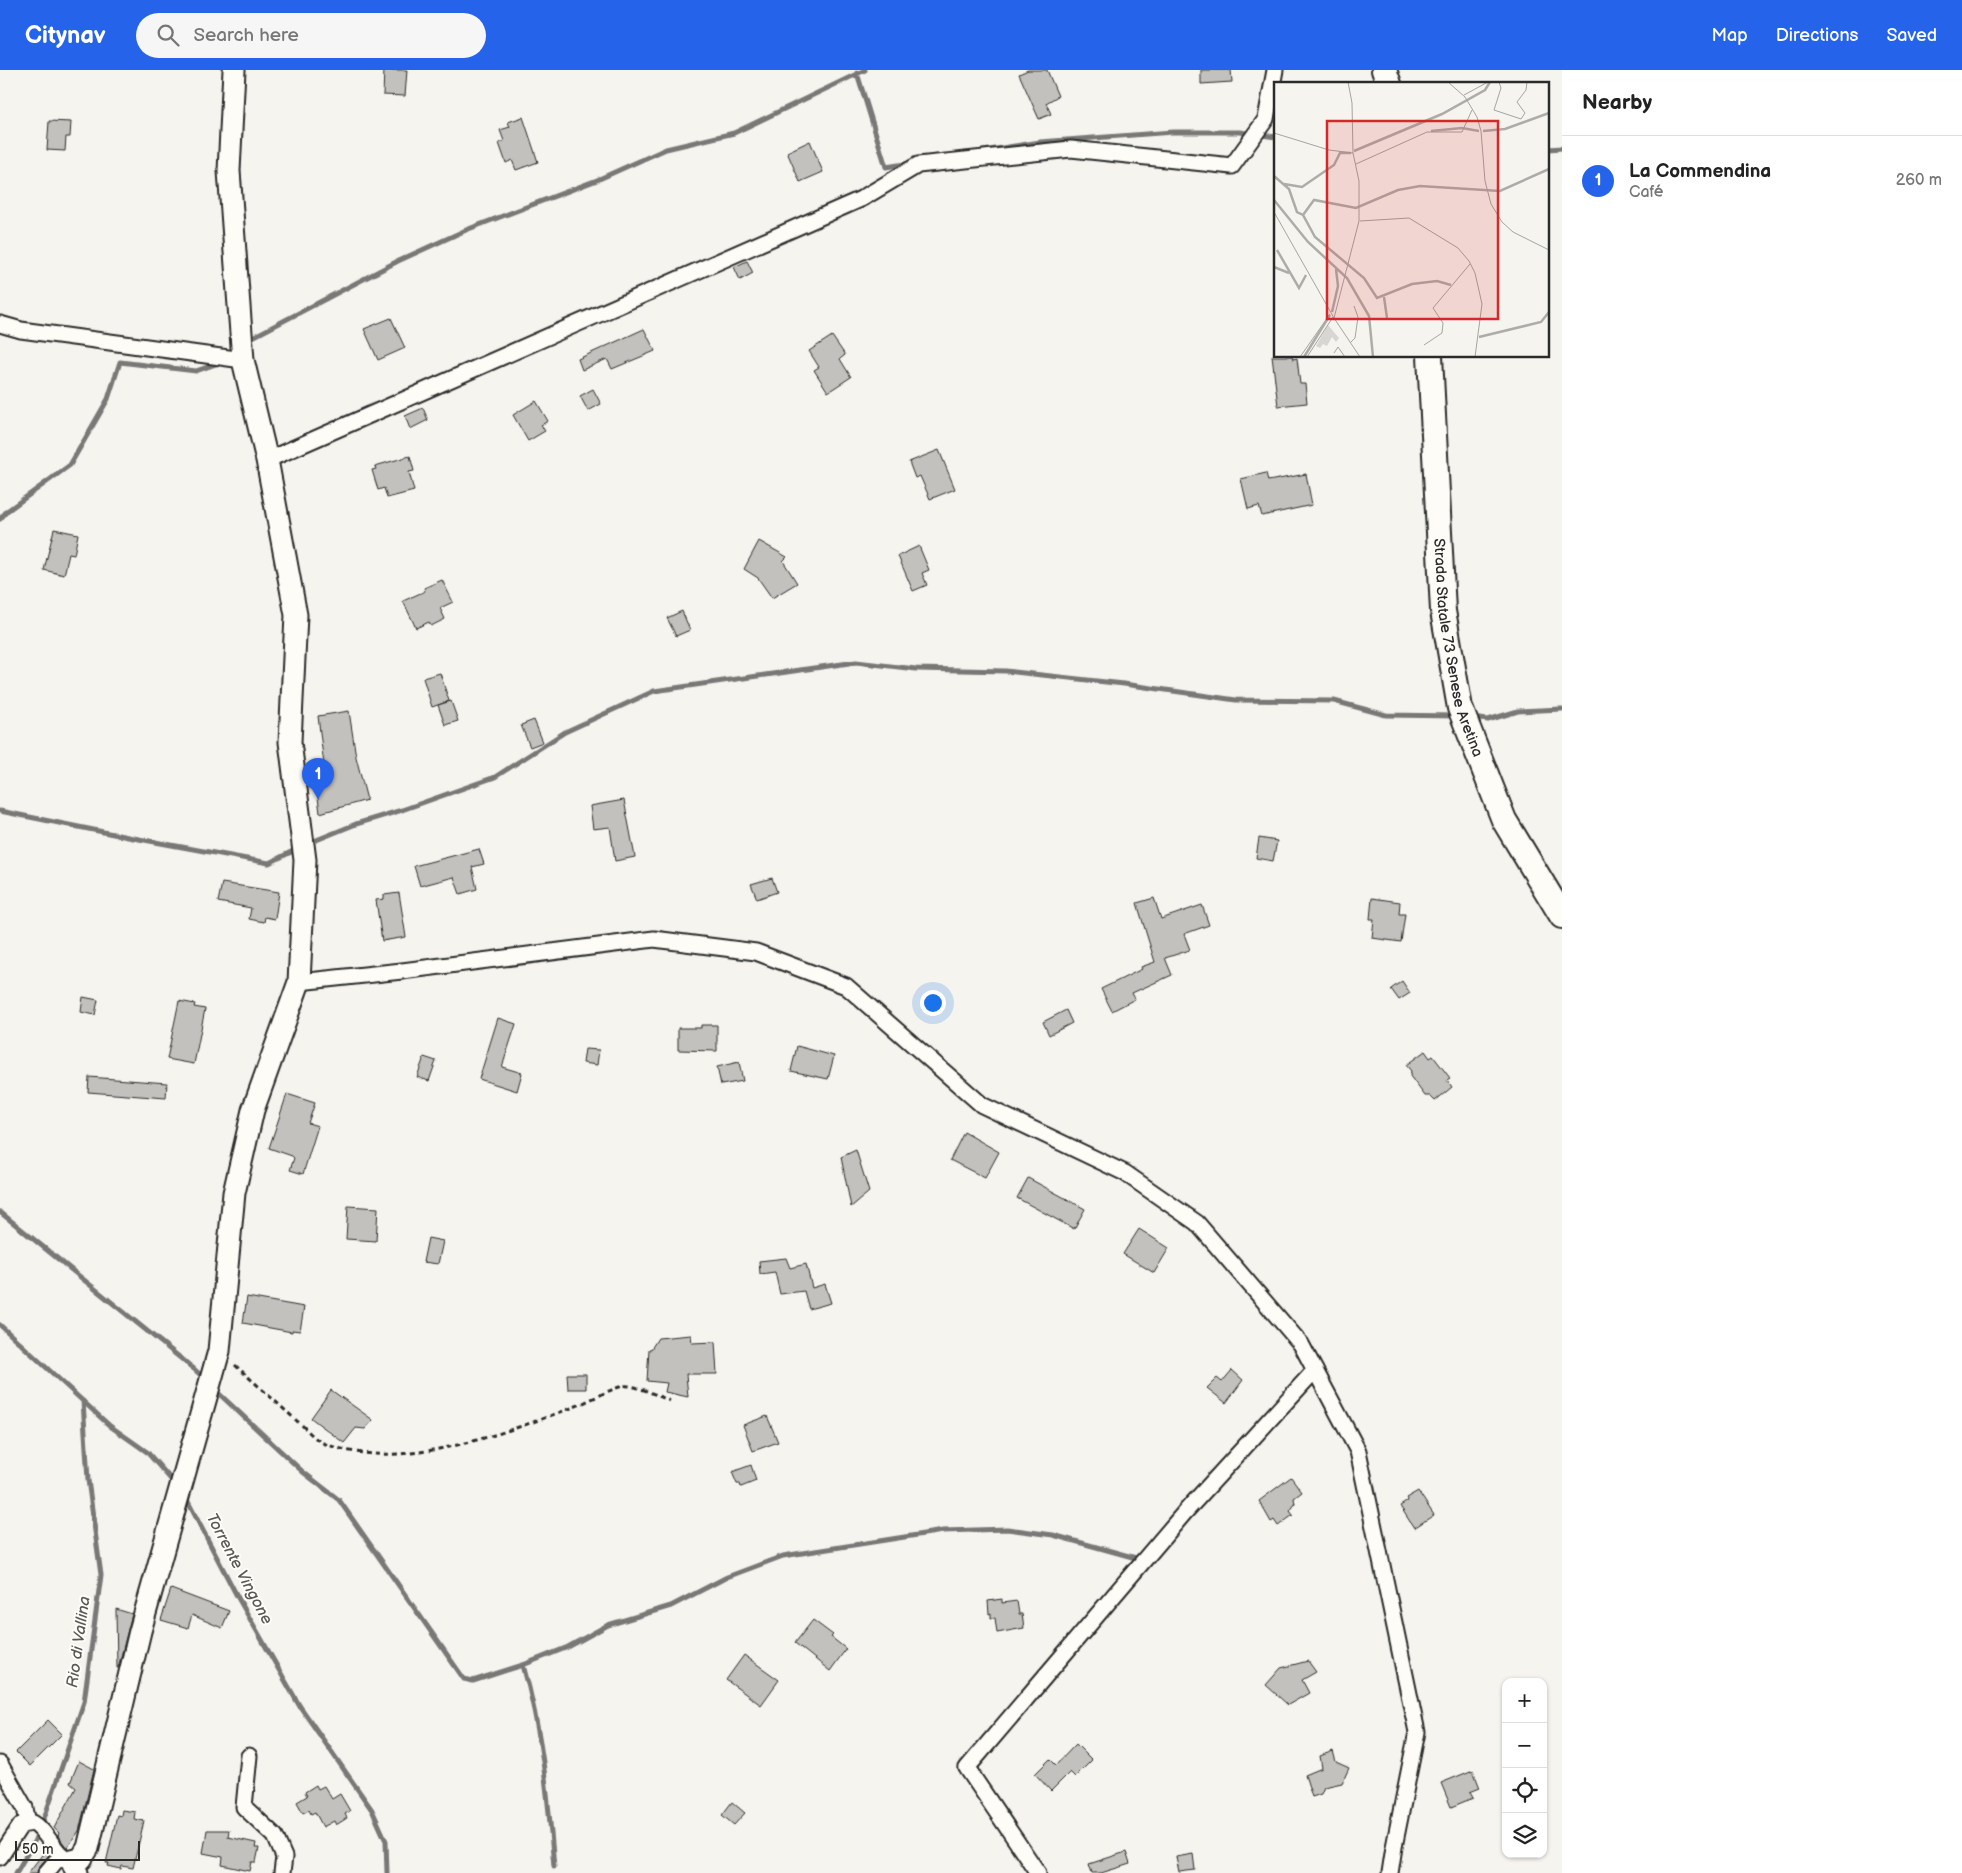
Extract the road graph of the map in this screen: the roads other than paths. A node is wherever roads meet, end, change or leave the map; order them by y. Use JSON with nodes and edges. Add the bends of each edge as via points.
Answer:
{"nodes":[{"id":1,"x":234,"y":70,"type":"edge"},
{"id":2,"x":1275,"y":70,"type":"edge"},
{"id":3,"x":1384,"y":70,"type":"edge"},
{"id":4,"x":1388,"y":82,"type":"edge"},
{"id":5,"x":0,"y":324,"type":"edge"},
{"id":6,"x":1430,"y":358,"type":"edge"},
{"id":7,"x":242,"y":360,"type":"junction"},
{"id":8,"x":266,"y":460,"type":"junction"},
{"id":9,"x":1562,"y":916,"type":"edge"},
{"id":10,"x":299,"y":982,"type":"junction"},
{"id":11,"x":1315,"y":1370,"type":"junction"},
{"id":12,"x":250,"y":1756,"type":"dead end"},
{"id":13,"x":0,"y":1764,"type":"edge"},
{"id":14,"x":37,"y":1828,"type":"junction"},
{"id":15,"x":0,"y":1857,"type":"edge"},
{"id":16,"x":70,"y":1863,"type":"edge"},
{"id":17,"x":46,"y":1873,"type":"edge"},
{"id":18,"x":282,"y":1873,"type":"edge"},
{"id":19,"x":1038,"y":1873,"type":"edge"},
{"id":20,"x":1390,"y":1873,"type":"edge"}],
"edges":[{"from":1,"to":7,"type":"street","via":[[229,171]]},
{"from":2,"to":8,"type":"street","via":[[1266,119],[1232,166],[1071,148],[918,165],[861,199]]},
{"from":3,"to":4,"type":"main road"},
{"from":5,"to":7,"type":"street","via":[[21,330]]},
{"from":6,"to":9,"type":"main road","name":"Strada Statale 73 Senese Aretina","via":[[1443,611],[1460,708],[1504,820]]},
{"from":7,"to":8,"type":"street"},
{"from":8,"to":10,"type":"street","via":[[296,615],[290,742],[305,860]]},
{"from":10,"to":11,"type":"street","via":[[654,939],[756,952],[846,986],[982,1105],[1125,1173],[1197,1223],[1301,1344]]},
{"from":10,"to":16,"type":"street","via":[[253,1110],[234,1193],[219,1351],[140,1631],[88,1848],[81,1859]]},
{"from":11,"to":19,"type":"street","via":[[1185,1512],[968,1768]]},
{"from":11,"to":20,"type":"street","via":[[1358,1451],[1417,1732]]},
{"from":12,"to":18,"type":"street","via":[[244,1807],[276,1836],[284,1856]]},
{"from":13,"to":14,"type":"street"},
{"from":14,"to":15,"type":"street","via":[[22,1825]]},
{"from":14,"to":16,"type":"street"},
{"from":16,"to":17,"type":"street"}]}
